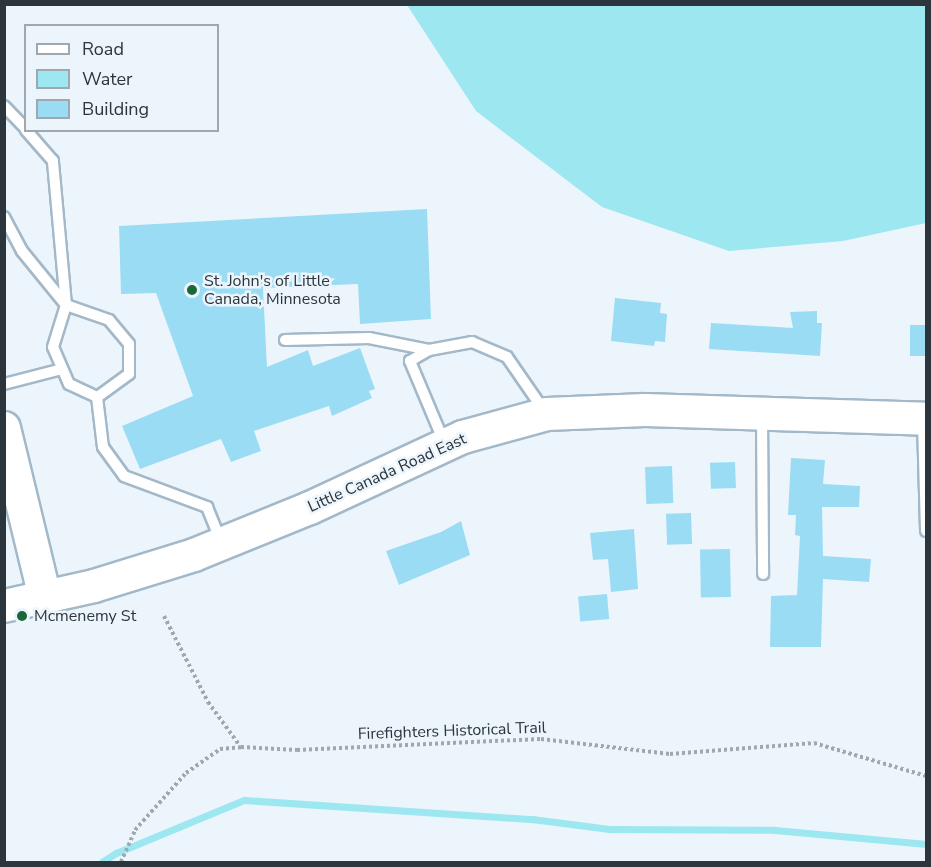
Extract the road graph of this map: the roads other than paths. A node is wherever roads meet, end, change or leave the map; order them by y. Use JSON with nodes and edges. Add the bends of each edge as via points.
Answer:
{"nodes":[{"id":1,"x":4,"y":106,"type":"edge"},
{"id":2,"x":24,"y":128,"type":"edge"},
{"id":3,"x":28,"y":132,"type":"edge"},
{"id":4,"x":4,"y":217,"type":"edge"},
{"id":5,"x":66,"y":305,"type":"junction"},
{"id":6,"x":285,"y":340,"type":"dead end"},
{"id":7,"x":429,"y":350,"type":"junction"},
{"id":8,"x":62,"y":369,"type":"junction"},
{"id":9,"x":4,"y":384,"type":"edge"},
{"id":10,"x":97,"y":397,"type":"junction"},
{"id":11,"x":547,"y":414,"type":"junction"},
{"id":12,"x":762,"y":415,"type":"junction"},
{"id":13,"x":925,"y":418,"type":"edge"},
{"id":14,"x":5,"y":432,"type":"edge"},
{"id":15,"x":446,"y":445,"type":"junction"},
{"id":16,"x":927,"y":531,"type":"edge"},
{"id":17,"x":222,"y":545,"type":"junction"},
{"id":18,"x":763,"y":574,"type":"dead end"},
{"id":19,"x":45,"y":598,"type":"junction"},
{"id":20,"x":4,"y":606,"type":"edge"}],
"edges":[{"from":1,"to":2,"type":"lane"},
{"from":3,"to":5,"type":"lane","via":[[53,161]]},
{"from":4,"to":5,"type":"lane","via":[[22,251]]},
{"from":5,"to":8,"type":"lane","via":[[52,346]]},
{"from":5,"to":10,"type":"lane","via":[[109,321],[129,344],[129,374]]},
{"from":6,"to":7,"type":"lane","via":[[369,338]]},
{"from":7,"to":11,"type":"lane","via":[[472,342],[507,357]]},
{"from":7,"to":15,"type":"lane","via":[[410,361]]},
{"from":8,"to":9,"type":"lane"},
{"from":8,"to":10,"type":"lane","via":[[69,384]]},
{"from":10,"to":17,"type":"lane","via":[[103,447],[124,476],[207,507]]},
{"from":11,"to":12,"type":"street","name":"Little Canada Road East","via":[[603,410]]},
{"from":11,"to":15,"type":"street","name":"Little Canada Road East"},
{"from":12,"to":13,"type":"street","name":"Little Canada Road East"},
{"from":12,"to":18,"type":"lane"},
{"from":13,"to":16,"type":"lane"},
{"from":14,"to":19,"type":"street"},
{"from":15,"to":17,"type":"street","name":"Little Canada Road East"},
{"from":17,"to":19,"type":"street","name":"Little Canada Road East","via":[[146,571]]},
{"from":19,"to":20,"type":"street","name":"Little Canada Road East"}]}
